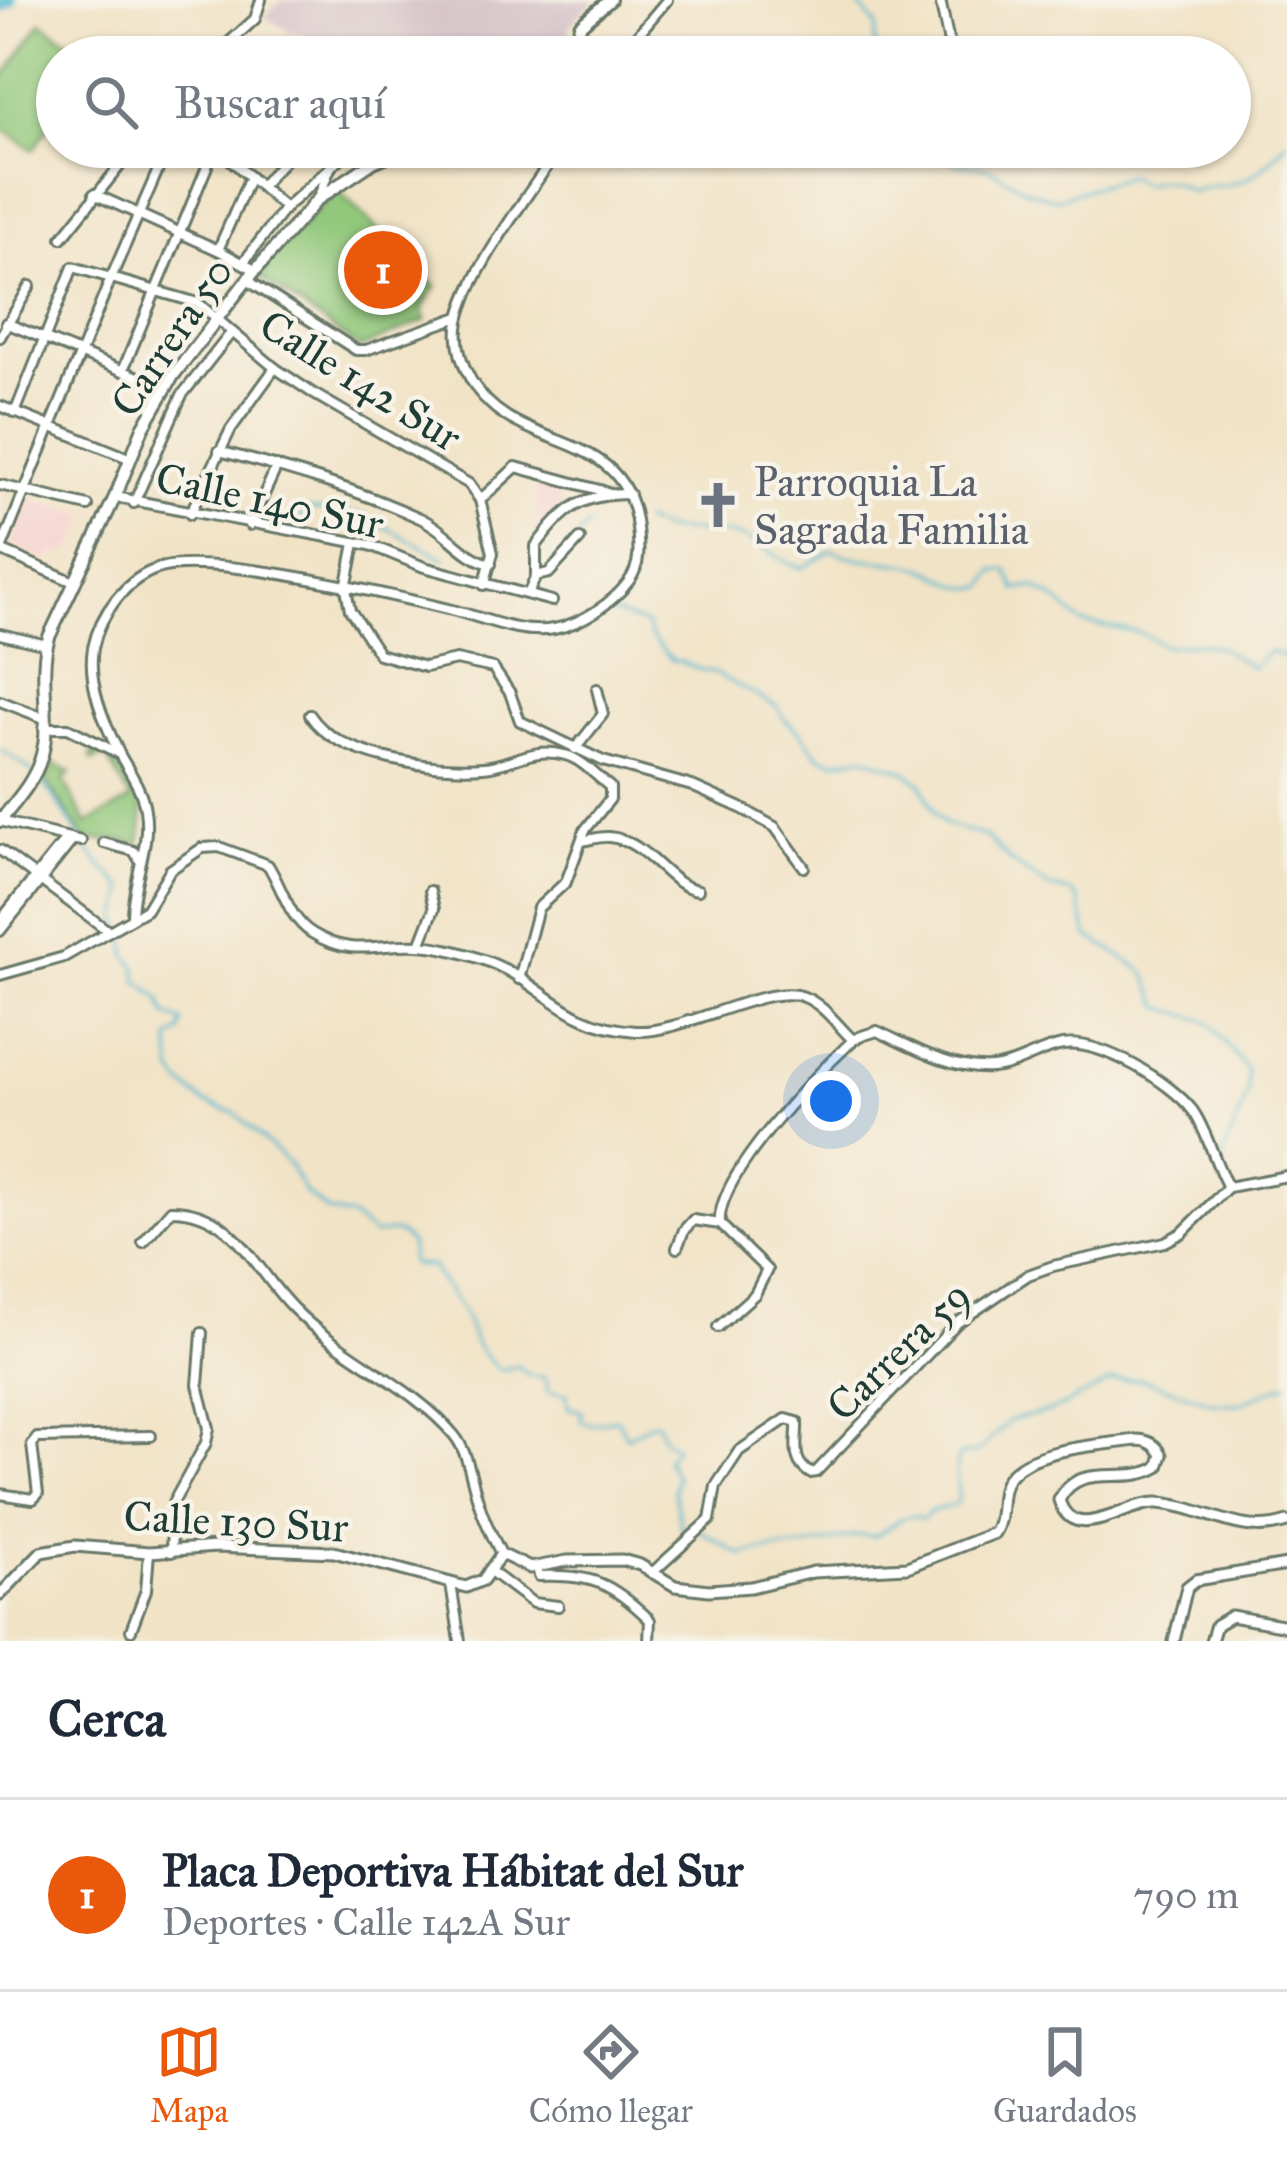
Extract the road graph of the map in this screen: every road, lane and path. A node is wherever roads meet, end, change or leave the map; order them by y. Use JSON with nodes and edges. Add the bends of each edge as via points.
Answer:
{"nodes":[{"id":1,"x":261,"y":0,"type":"edge"},
{"id":2,"x":610,"y":0,"type":"edge"},
{"id":3,"x":667,"y":0,"type":"edge"},
{"id":4,"x":940,"y":0,"type":"edge"},
{"id":5,"x":237,"y":36,"type":"edge"},
{"id":6,"x":578,"y":36,"type":"edge"},
{"id":7,"x":637,"y":36,"type":"edge"},
{"id":8,"x":948,"y":36,"type":"edge"},
{"id":9,"x":117,"y":168,"type":"edge"},
{"id":10,"x":158,"y":168,"type":"edge"},
{"id":11,"x":206,"y":168,"type":"edge"},
{"id":12,"x":240,"y":168,"type":"edge"},
{"id":13,"x":277,"y":168,"type":"edge"},
{"id":14,"x":326,"y":168,"type":"edge"},
{"id":15,"x":330,"y":168,"type":"edge"},
{"id":16,"x":364,"y":168,"type":"edge"},
{"id":17,"x":547,"y":168,"type":"edge"},
{"id":18,"x":250,"y":177,"type":"junction"},
{"id":19,"x":261,"y":186,"type":"junction"},
{"id":20,"x":94,"y":194,"type":"junction"},
{"id":21,"x":318,"y":199,"type":"junction"},
{"id":22,"x":286,"y":208,"type":"junction"},
{"id":23,"x":137,"y":214,"type":"junction"},
{"id":24,"x":180,"y":232,"type":"junction"},
{"id":25,"x":62,"y":238,"type":"dead end"},
{"id":26,"x":218,"y":250,"type":"junction"},
{"id":27,"x":243,"y":263,"type":"junction"},
{"id":28,"x":251,"y":275,"type":"junction"},
{"id":29,"x":111,"y":278,"type":"junction"},
{"id":30,"x":30,"y":286,"type":"dead end"},
{"id":31,"x":155,"y":291,"type":"junction"},
{"id":32,"x":460,"y":317,"type":"junction"},
{"id":33,"x":216,"y":319,"type":"junction"},
{"id":34,"x":6,"y":322,"type":"junction"},
{"id":35,"x":231,"y":333,"type":"junction"},
{"id":36,"x":0,"y":337,"type":"edge"},
{"id":37,"x":44,"y":339,"type":"junction"},
{"id":38,"x":81,"y":354,"type":"junction"},
{"id":39,"x":275,"y":368,"type":"junction"},
{"id":40,"x":123,"y":370,"type":"junction"},
{"id":41,"x":165,"y":388,"type":"junction"},
{"id":42,"x":0,"y":406,"type":"edge"},
{"id":43,"x":15,"y":413,"type":"junction"},
{"id":44,"x":51,"y":428,"type":"junction"},
{"id":45,"x":219,"y":451,"type":"junction"},
{"id":46,"x":130,"y":459,"type":"junction"},
{"id":47,"x":277,"y":466,"type":"junction"},
{"id":48,"x":0,"y":485,"type":"edge"},
{"id":49,"x":24,"y":492,"type":"junction"},
{"id":50,"x":614,"y":494,"type":"junction"},
{"id":51,"x":629,"y":494,"type":"junction"},
{"id":52,"x":116,"y":497,"type":"junction"},
{"id":53,"x":480,"y":500,"type":"junction"},
{"id":54,"x":134,"y":503,"type":"junction"},
{"id":55,"x":88,"y":506,"type":"dead end"},
{"id":56,"x":190,"y":514,"type":"junction"},
{"id":57,"x":250,"y":526,"type":"junction"},
{"id":58,"x":580,"y":539,"type":"dead end"},
{"id":59,"x":356,"y":543,"type":"junction"},
{"id":60,"x":0,"y":551,"type":"edge"},
{"id":61,"x":491,"y":564,"type":"junction"},
{"id":62,"x":536,"y":576,"type":"junction"},
{"id":63,"x":74,"y":582,"type":"junction"},
{"id":64,"x":484,"y":585,"type":"junction"},
{"id":65,"x":346,"y":589,"type":"junction"},
{"id":66,"x":526,"y":595,"type":"junction"},
{"id":67,"x":552,"y":601,"type":"dead end"},
{"id":68,"x":0,"y":634,"type":"edge"},
{"id":69,"x":47,"y":645,"type":"junction"},
{"id":70,"x":597,"y":689,"type":"dead end"},
{"id":71,"x":1,"y":704,"type":"edge"},
{"id":72,"x":310,"y":715,"type":"dead end"},
{"id":73,"x":44,"y":723,"type":"junction"},
{"id":74,"x":573,"y":752,"type":"junction"},
{"id":75,"x":119,"y":754,"type":"junction"},
{"id":76,"x":0,"y":821,"type":"edge"},
{"id":77,"x":582,"y":841,"type":"junction"},
{"id":78,"x":104,"y":843,"type":"dead end"},
{"id":79,"x":0,"y":850,"type":"edge"},
{"id":80,"x":140,"y":862,"type":"junction"},
{"id":81,"x":804,"y":866,"type":"dead end"},
{"id":82,"x":39,"y":879,"type":"junction"},
{"id":83,"x":698,"y":890,"type":"dead end"},
{"id":84,"x":430,"y":891,"type":"dead end"},
{"id":85,"x":0,"y":921,"type":"edge"},
{"id":86,"x":120,"y":924,"type":"junction"},
{"id":87,"x":0,"y":931,"type":"edge"},
{"id":88,"x":420,"y":945,"type":"junction"},
{"id":89,"x":2,"y":973,"type":"edge"},
{"id":90,"x":520,"y":979,"type":"junction"},
{"id":91,"x":852,"y":1040,"type":"junction"},
{"id":92,"x":1287,"y":1176,"type":"edge"},
{"id":93,"x":1228,"y":1187,"type":"junction"},
{"id":94,"x":720,"y":1224,"type":"junction"},
{"id":95,"x":143,"y":1242,"type":"dead end"},
{"id":96,"x":677,"y":1248,"type":"dead end"},
{"id":97,"x":718,"y":1327,"type":"dead end"},
{"id":98,"x":202,"y":1334,"type":"dead end"},
{"id":99,"x":151,"y":1436,"type":"dead end"},
{"id":100,"x":0,"y":1494,"type":"edge"},
{"id":101,"x":1287,"y":1522,"type":"edge"},
{"id":102,"x":149,"y":1552,"type":"junction"},
{"id":103,"x":171,"y":1552,"type":"junction"},
{"id":104,"x":501,"y":1554,"type":"junction"},
{"id":105,"x":1287,"y":1565,"type":"edge"},
{"id":106,"x":537,"y":1567,"type":"junction"},
{"id":107,"x":489,"y":1570,"type":"junction"},
{"id":108,"x":652,"y":1574,"type":"junction"},
{"id":109,"x":451,"y":1584,"type":"junction"},
{"id":110,"x":0,"y":1595,"type":"edge"},
{"id":111,"x":558,"y":1606,"type":"dead end"},
{"id":112,"x":1287,"y":1626,"type":"edge"},
{"id":113,"x":131,"y":1630,"type":"dead end"},
{"id":114,"x":460,"y":1641,"type":"edge"},
{"id":115,"x":649,"y":1641,"type":"edge"},
{"id":116,"x":1174,"y":1641,"type":"edge"},
{"id":117,"x":1211,"y":1641,"type":"edge"}],
"edges":[{"from":1,"to":5,"type":"street","via":[[255,20]]},
{"from":2,"to":6,"type":"main road"},
{"from":3,"to":7,"type":"street"},
{"from":4,"to":8,"type":"street"},
{"from":9,"to":20,"type":"street"},
{"from":10,"to":23,"type":"street"},
{"from":11,"to":24,"type":"street"},
{"from":12,"to":18,"type":"street"},
{"from":13,"to":19,"type":"street"},
{"from":14,"to":22,"type":"street","name":"Carrera 50"},
{"from":15,"to":21,"type":"street"},
{"from":16,"to":21,"type":"main road","name":"Carrera 50"},
{"from":17,"to":32,"type":"street"},
{"from":18,"to":19,"type":"street"},
{"from":18,"to":26,"type":"street"},
{"from":19,"to":22,"type":"street"},
{"from":20,"to":23,"type":"street"},
{"from":20,"to":25,"type":"street"},
{"from":21,"to":28,"type":"main road","name":"Carrera 50"},
{"from":22,"to":27,"type":"street","name":"Carrera 50"},
{"from":23,"to":24,"type":"street"},
{"from":23,"to":29,"type":"street"},
{"from":24,"to":26,"type":"street"},
{"from":24,"to":31,"type":"street"},
{"from":26,"to":27,"type":"street"},
{"from":27,"to":28,"type":"street"},
{"from":28,"to":32,"type":"street","via":[[356,350]]},
{"from":28,"to":33,"type":"main road","name":"Carrera 50"},
{"from":29,"to":31,"type":"street","name":"Calle 142 Sur"},
{"from":29,"to":37,"type":"street","name":"Calle 142 Sur","via":[[73,267]]},
{"from":29,"to":38,"type":"street"},
{"from":30,"to":34,"type":"street"},
{"from":31,"to":33,"type":"street","name":"Calle 142 Sur","via":[[198,303]]},
{"from":31,"to":40,"type":"street"},
{"from":32,"to":51,"type":"street","via":[[461,360],[493,409],[589,451]]},
{"from":33,"to":35,"type":"street","name":"Calle 142 Sur"},
{"from":33,"to":41,"type":"main road","name":"Carrera 50"},
{"from":34,"to":36,"type":"street"},
{"from":34,"to":37,"type":"street"},
{"from":35,"to":39,"type":"street","name":"Calle 142 Sur"},
{"from":35,"to":54,"type":"street","name":"Carrera 50","via":[[182,395]]},
{"from":37,"to":38,"type":"street"},
{"from":37,"to":43,"type":"street"},
{"from":38,"to":40,"type":"street"},
{"from":38,"to":44,"type":"street"},
{"from":39,"to":45,"type":"street"},
{"from":39,"to":53,"type":"street","name":"Calle 142 Sur","via":[[469,484]]},
{"from":40,"to":41,"type":"street"},
{"from":41,"to":46,"type":"main road","name":"Carrera 50"},
{"from":42,"to":43,"type":"street"},
{"from":43,"to":44,"type":"street"},
{"from":44,"to":46,"type":"street"},
{"from":44,"to":49,"type":"street"},
{"from":45,"to":47,"type":"street"},
{"from":45,"to":56,"type":"street"},
{"from":46,"to":52,"type":"main road","name":"Carrera 50"},
{"from":47,"to":57,"type":"street"},
{"from":47,"to":61,"type":"street","via":[[420,518],[473,560]]},
{"from":48,"to":49,"type":"street"},
{"from":49,"to":55,"type":"street"},
{"from":49,"to":60,"type":"street"},
{"from":50,"to":51,"type":"street"},
{"from":50,"to":53,"type":"street","via":[[516,467]]},
{"from":50,"to":62,"type":"street","via":[[581,500],[539,540]]},
{"from":51,"to":65,"type":"street","via":[[635,571],[597,610],[555,629],[512,627]]},
{"from":52,"to":54,"type":"street","name":"Calle 140 Sur"},
{"from":52,"to":63,"type":"main road","name":"Carrera 50"},
{"from":53,"to":61,"type":"street"},
{"from":54,"to":56,"type":"street","name":"Calle 140 Sur"},
{"from":56,"to":57,"type":"street","name":"Calle 140 Sur"},
{"from":57,"to":59,"type":"street","name":"Calle 140 Sur"},
{"from":58,"to":62,"type":"street","via":[[549,573]]},
{"from":59,"to":64,"type":"street","name":"Calle 140 Sur"},
{"from":59,"to":65,"type":"street"},
{"from":60,"to":63,"type":"street"},
{"from":61,"to":64,"type":"street"},
{"from":62,"to":66,"type":"street"},
{"from":63,"to":69,"type":"main road","name":"Carrera 50"},
{"from":64,"to":66,"type":"street","name":"Calle 140 Sur"},
{"from":65,"to":74,"type":"street","via":[[355,622],[379,654],[424,667],[456,660],[493,668],[520,722]]},
{"from":65,"to":75,"type":"street","via":[[192,564],[144,575],[116,599],[92,652],[93,684]]},
{"from":66,"to":67,"type":"street","name":"Calle 140 Sur"},
{"from":68,"to":69,"type":"street"},
{"from":69,"to":73,"type":"main road","name":"Carrera 50"},
{"from":70,"to":74,"type":"street","via":[[603,714]]},
{"from":71,"to":73,"type":"street"},
{"from":72,"to":74,"type":"street","via":[[330,739],[398,761],[481,768]]},
{"from":73,"to":75,"type":"street"},
{"from":73,"to":76,"type":"main road","name":"Carrera 50","via":[[37,767]]},
{"from":74,"to":77,"type":"street","via":[[612,791]]},
{"from":74,"to":81,"type":"street","via":[[741,808],[776,827]]},
{"from":75,"to":80,"type":"street","via":[[145,806]]},
{"from":76,"to":82,"type":"street","via":[[72,841]]},
{"from":77,"to":83,"type":"street","via":[[619,839],[657,860],[679,885]]},
{"from":77,"to":90,"type":"street","via":[[566,882],[538,908]]},
{"from":78,"to":80,"type":"street","via":[[134,851]]},
{"from":79,"to":82,"type":"street"},
{"from":80,"to":86,"type":"street"},
{"from":82,"to":85,"type":"street"},
{"from":82,"to":86,"type":"street"},
{"from":82,"to":87,"type":"street"},
{"from":84,"to":88,"type":"street","via":[[435,902]]},
{"from":86,"to":88,"type":"street","via":[[146,910],[170,870],[202,848],[219,847],[268,865],[297,919],[318,937],[354,950]]},
{"from":86,"to":89,"type":"street","via":[[64,957]]},
{"from":88,"to":90,"type":"street","via":[[479,958]]},
{"from":90,"to":91,"type":"street","via":[[568,1014],[631,1031],[798,995]]},
{"from":91,"to":93,"type":"street","via":[[877,1031],[921,1052],[993,1068],[1068,1044],[1104,1050],[1186,1104]]},
{"from":91,"to":94,"type":"street","via":[[767,1130],[729,1188]]},
{"from":92,"to":93,"type":"street"},
{"from":93,"to":108,"type":"street","name":"Carrera 59","via":[[1182,1234],[1040,1269],[968,1313],[817,1472],[801,1466],[797,1422],[786,1419],[733,1458],[716,1486],[710,1520]]},
{"from":94,"to":96,"type":"street","via":[[693,1220]]},
{"from":94,"to":97,"type":"street","via":[[766,1270],[755,1294]]},
{"from":95,"to":104,"type":"street","via":[[171,1210],[194,1210],[234,1234],[294,1309],[452,1432]]},
{"from":98,"to":103,"type":"street","via":[[198,1385],[209,1428],[173,1502]]},
{"from":99,"to":100,"type":"street","via":[[37,1438],[38,1494]]},
{"from":101,"to":108,"type":"street","via":[[1258,1529],[1158,1503],[1094,1521],[1069,1518],[1060,1500],[1071,1483],[1158,1467],[1159,1449],[1136,1440],[1027,1463],[1005,1485],[994,1533],[907,1567],[709,1590]]},
{"from":102,"to":103,"type":"street","name":"Calle 130 Sur"},
{"from":102,"to":110,"type":"street","name":"Calle 130 Sur","via":[[40,1552]]},
{"from":102,"to":113,"type":"street"},
{"from":103,"to":109,"type":"street","name":"Calle 130 Sur","via":[[334,1552]]},
{"from":104,"to":106,"type":"street"},
{"from":104,"to":107,"type":"street"},
{"from":105,"to":116,"type":"street","via":[[1196,1580],[1187,1587]]},
{"from":106,"to":108,"type":"street","via":[[622,1560]]},
{"from":106,"to":115,"type":"street","via":[[539,1576],[580,1575],[620,1592],[650,1620]]},
{"from":107,"to":109,"type":"street","via":[[472,1586]]},
{"from":107,"to":111,"type":"street","via":[[533,1603]]},
{"from":109,"to":114,"type":"street"},
{"from":112,"to":117,"type":"street","via":[[1231,1616],[1216,1625]]}]}
